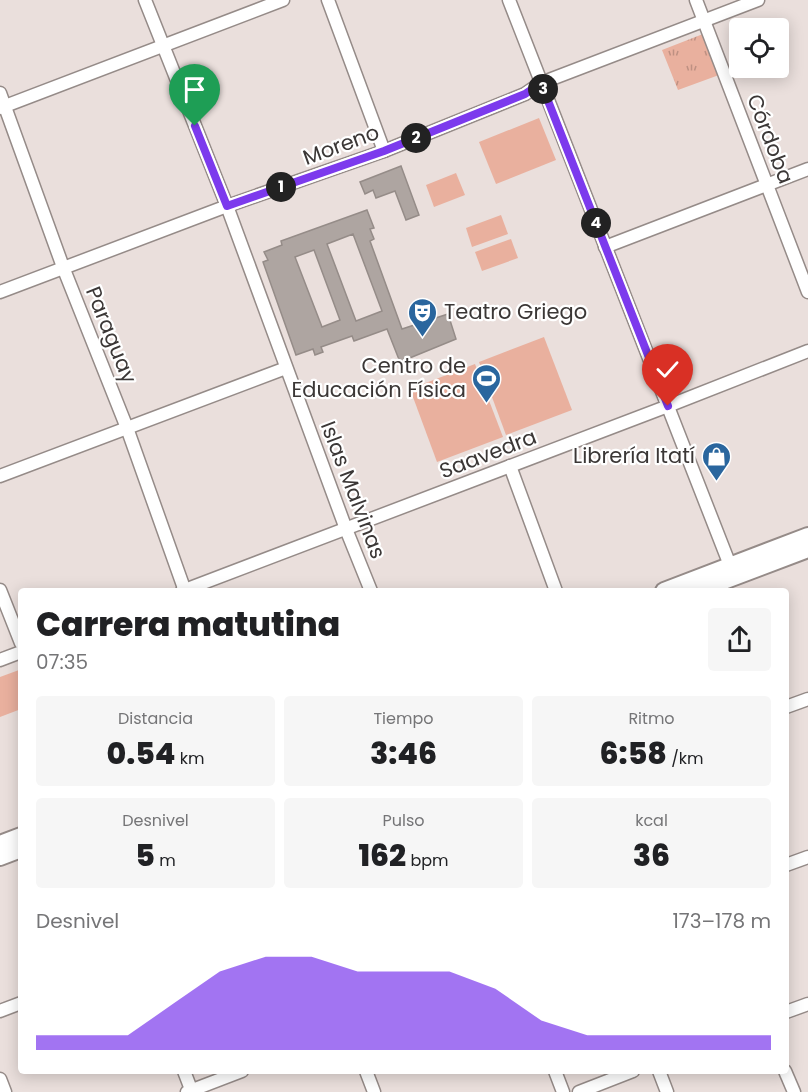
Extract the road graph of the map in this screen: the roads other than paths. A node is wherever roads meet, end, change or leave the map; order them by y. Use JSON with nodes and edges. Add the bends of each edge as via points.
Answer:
{"nodes":[{"id":1,"x":145,"y":0,"type":"edge"},
{"id":2,"x":283,"y":0,"type":"edge"},
{"id":3,"x":328,"y":0,"type":"edge"},
{"id":4,"x":509,"y":0,"type":"edge"},
{"id":5,"x":696,"y":0,"type":"edge"},
{"id":6,"x":758,"y":0,"type":"edge"},
{"id":7,"x":704,"y":21,"type":"junction"},
{"id":8,"x":164,"y":46,"type":"junction"},
{"id":9,"x":541,"y":83,"type":"junction"},
{"id":10,"x":0,"y":93,"type":"edge"},
{"id":11,"x":2,"y":107,"type":"edge"},
{"id":12,"x":384,"y":151,"type":"junction"},
{"id":13,"x":808,"y":169,"type":"edge"},
{"id":14,"x":767,"y":185,"type":"junction"},
{"id":15,"x":227,"y":206,"type":"junction"},
{"id":16,"x":605,"y":247,"type":"junction"},
{"id":17,"x":63,"y":267,"type":"junction"},
{"id":18,"x":0,"y":291,"type":"edge"},
{"id":19,"x":808,"y":292,"type":"edge"},
{"id":20,"x":808,"y":351,"type":"edge"},
{"id":21,"x":286,"y":368,"type":"junction"},
{"id":22,"x":668,"y":406,"type":"junction"},
{"id":23,"x":127,"y":428,"type":"junction"},
{"id":24,"x":510,"y":466,"type":"junction"},
{"id":25,"x":0,"y":476,"type":"edge"},
{"id":26,"x":346,"y":529,"type":"junction"},
{"id":27,"x":808,"y":536,"type":"edge"},
{"id":28,"x":808,"y":549,"type":"edge"},
{"id":29,"x":732,"y":571,"type":"junction"},
{"id":30,"x":183,"y":588,"type":"edge"},
{"id":31,"x":192,"y":588,"type":"edge"},
{"id":32,"x":370,"y":588,"type":"edge"},
{"id":33,"x":555,"y":588,"type":"edge"},
{"id":34,"x":674,"y":588,"type":"edge"},
{"id":35,"x":702,"y":588,"type":"edge"},
{"id":36,"x":0,"y":590,"type":"edge"},
{"id":37,"x":18,"y":635,"type":"edge"},
{"id":38,"x":18,"y":653,"type":"edge"},
{"id":39,"x":0,"y":660,"type":"edge"},
{"id":40,"x":808,"y":699,"type":"edge"},
{"id":41,"x":789,"y":706,"type":"edge"},
{"id":42,"x":18,"y":837,"type":"edge"},
{"id":43,"x":0,"y":844,"type":"edge"},
{"id":44,"x":18,"y":850,"type":"edge"},
{"id":45,"x":0,"y":857,"type":"edge"},
{"id":46,"x":808,"y":857,"type":"edge"},
{"id":47,"x":789,"y":864,"type":"edge"},
{"id":48,"x":18,"y":1004,"type":"edge"},
{"id":49,"x":808,"y":1004,"type":"edge"},
{"id":50,"x":0,"y":1011,"type":"edge"},
{"id":51,"x":789,"y":1011,"type":"edge"},
{"id":52,"x":185,"y":1074,"type":"edge"},
{"id":53,"x":234,"y":1074,"type":"edge"},
{"id":54,"x":367,"y":1074,"type":"edge"},
{"id":55,"x":556,"y":1074,"type":"edge"},
{"id":56,"x":625,"y":1074,"type":"edge"},
{"id":57,"x":660,"y":1074,"type":"edge"},
{"id":58,"x":786,"y":1074,"type":"edge"},
{"id":59,"x":0,"y":1079,"type":"edge"},
{"id":60,"x":190,"y":1091,"type":"edge"},
{"id":61,"x":5,"y":1092,"type":"edge"},
{"id":62,"x":374,"y":1092,"type":"edge"},
{"id":63,"x":563,"y":1092,"type":"edge"},
{"id":64,"x":579,"y":1092,"type":"edge"},
{"id":65,"x":667,"y":1092,"type":"edge"},
{"id":66,"x":794,"y":1092,"type":"edge"}],
"edges":[{"from":1,"to":8,"type":"street","name":"Islas Malvinas"},
{"from":2,"to":8,"type":"street"},
{"from":3,"to":12,"type":"street"},
{"from":4,"to":9,"type":"street"},
{"from":5,"to":7,"type":"street","name":"Córdoba"},
{"from":6,"to":7,"type":"street","name":"Moreno"},
{"from":7,"to":9,"type":"street","name":"Moreno"},
{"from":7,"to":14,"type":"street","name":"Córdoba"},
{"from":8,"to":11,"type":"street"},
{"from":8,"to":15,"type":"street","name":"Islas Malvinas"},
{"from":9,"to":12,"type":"street","name":"Moreno","via":[[525,94]]},
{"from":9,"to":16,"type":"street"},
{"from":10,"to":11,"type":"street","name":"Paraguay"},
{"from":11,"to":17,"type":"street","name":"Paraguay"},
{"from":12,"to":15,"type":"street","name":"Moreno"},
{"from":13,"to":14,"type":"street"},
{"from":14,"to":16,"type":"street"},
{"from":14,"to":19,"type":"street","name":"Córdoba"},
{"from":15,"to":17,"type":"street","name":"Moreno"},
{"from":15,"to":21,"type":"street","name":"Islas Malvinas"},
{"from":16,"to":22,"type":"street"},
{"from":17,"to":18,"type":"street","name":"Moreno"},
{"from":17,"to":23,"type":"street","name":"Paraguay"},
{"from":20,"to":22,"type":"street","name":"Saavedra"},
{"from":21,"to":23,"type":"street"},
{"from":21,"to":26,"type":"street","name":"Islas Malvinas"},
{"from":22,"to":24,"type":"street","name":"Saavedra"},
{"from":22,"to":29,"type":"street"},
{"from":23,"to":25,"type":"street"},
{"from":23,"to":30,"type":"street","name":"Paraguay"},
{"from":24,"to":26,"type":"street","name":"Saavedra"},
{"from":24,"to":33,"type":"street"},
{"from":26,"to":31,"type":"street","name":"Saavedra"},
{"from":26,"to":32,"type":"street","name":"Islas Malvinas"},
{"from":27,"to":29,"type":"main road"},
{"from":28,"to":29,"type":"main road"},
{"from":29,"to":34,"type":"main road"},
{"from":29,"to":35,"type":"main road"},
{"from":36,"to":37,"type":"street"},
{"from":38,"to":39,"type":"street"},
{"from":40,"to":41,"type":"street"},
{"from":42,"to":43,"type":"main road"},
{"from":44,"to":45,"type":"main road"},
{"from":46,"to":47,"type":"street"},
{"from":48,"to":50,"type":"street"},
{"from":49,"to":51,"type":"street"},
{"from":52,"to":60,"type":"street"},
{"from":53,"to":60,"type":"street"},
{"from":54,"to":62,"type":"street"},
{"from":55,"to":63,"type":"street"},
{"from":56,"to":64,"type":"street"},
{"from":57,"to":65,"type":"street"},
{"from":58,"to":66,"type":"street"},
{"from":59,"to":61,"type":"street"}]}
